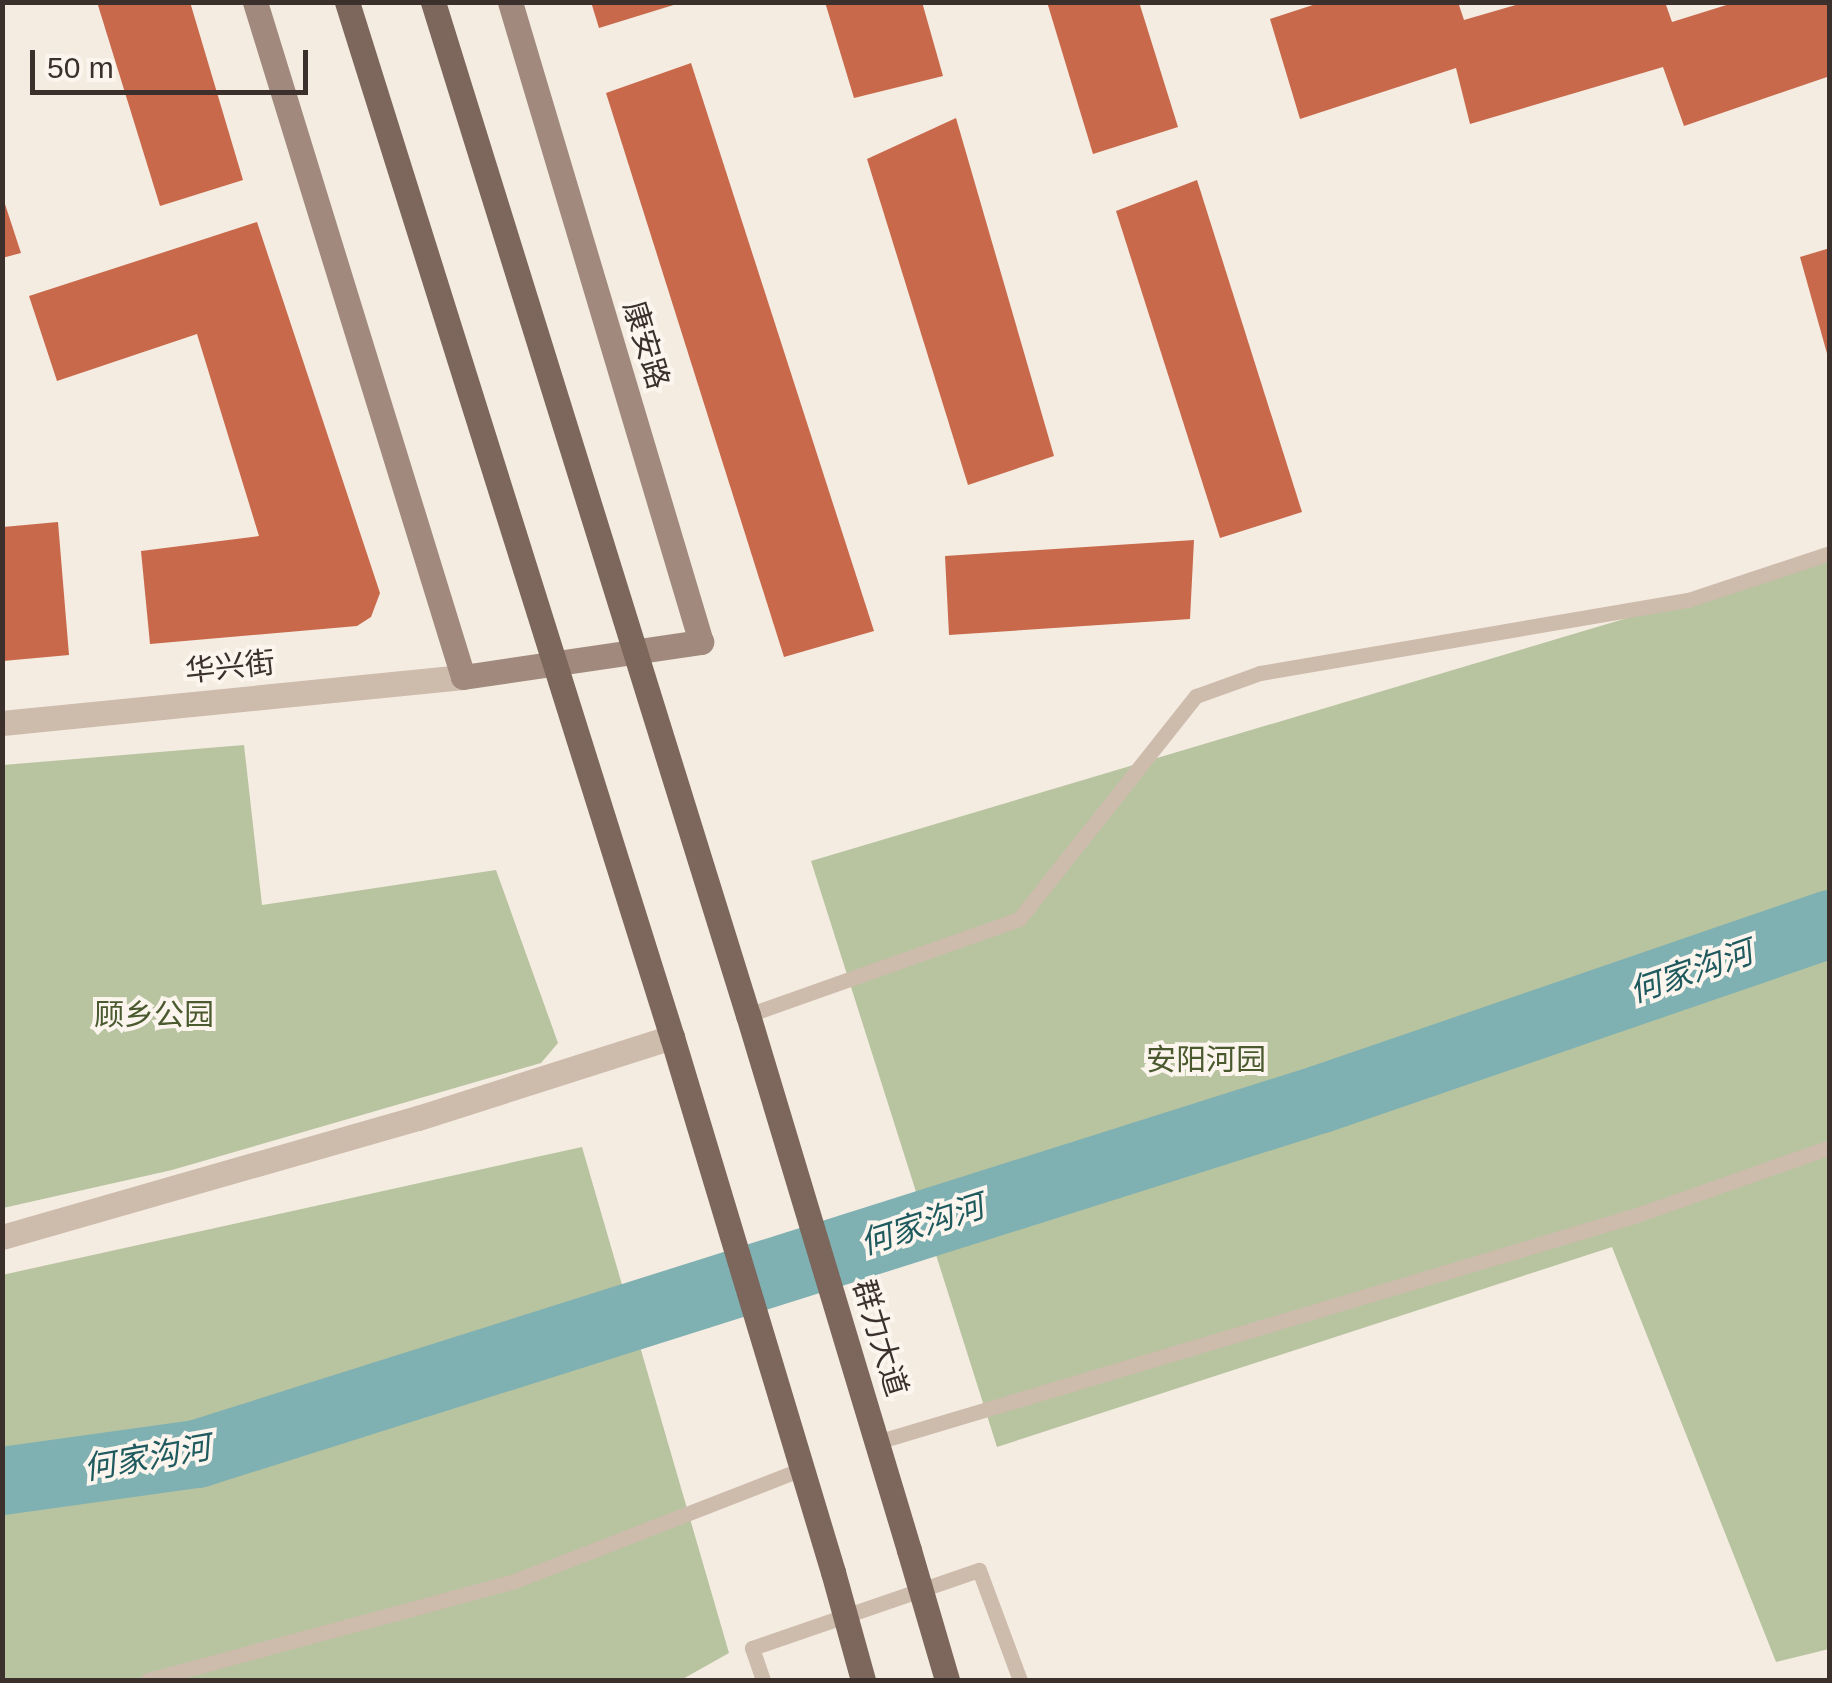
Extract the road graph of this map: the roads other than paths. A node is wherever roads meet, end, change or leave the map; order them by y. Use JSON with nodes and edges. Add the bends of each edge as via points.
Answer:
{"nodes":[{"id":1,"x":256,"y":2,"type":"edge"},
{"id":2,"x":347,"y":2,"type":"edge"},
{"id":3,"x":433,"y":2,"type":"edge"},
{"id":4,"x":510,"y":2,"type":"edge"},
{"id":5,"x":1830,"y":553,"type":"edge"},
{"id":6,"x":464,"y":677,"type":"junction"},
{"id":7,"x":2,"y":723,"type":"edge"},
{"id":8,"x":748,"y":1015,"type":"junction"},
{"id":9,"x":672,"y":1037,"type":"junction"},
{"id":10,"x":1830,"y":1147,"type":"edge"},
{"id":11,"x":2,"y":1236,"type":"edge"},
{"id":12,"x":878,"y":1442,"type":"junction"},
{"id":13,"x":799,"y":1470,"type":"junction"},
{"id":14,"x":148,"y":1680,"type":"edge"},
{"id":15,"x":763,"y":1680,"type":"edge"},
{"id":16,"x":864,"y":1680,"type":"edge"},
{"id":17,"x":947,"y":1680,"type":"edge"},
{"id":18,"x":1020,"y":1680,"type":"edge"}],
"edges":[{"from":1,"to":6,"type":"main road"},
{"from":2,"to":9,"type":"main road","bridge":true},
{"from":3,"to":8,"type":"main road","bridge":true},
{"from":4,"to":6,"type":"main road","name":"康安路","via":[[701,642]]},
{"from":5,"to":8,"type":"lane","via":[[1688,600],[1260,673],[1196,696],[1018,919]]},
{"from":6,"to":7,"type":"street","name":"华兴街"},
{"from":8,"to":12,"type":"main road","name":"群力大道"},
{"from":9,"to":11,"type":"street","via":[[418,1118]]},
{"from":9,"to":13,"type":"main road"},
{"from":10,"to":12,"type":"lane","via":[[1637,1215]]},
{"from":12,"to":17,"type":"main road","name":"群力大道","bridge":true},
{"from":13,"to":14,"type":"lane","via":[[512,1582]]},
{"from":13,"to":16,"type":"main road","bridge":true},
{"from":15,"to":18,"type":"lane","via":[[752,1648],[979,1570]]}]}
